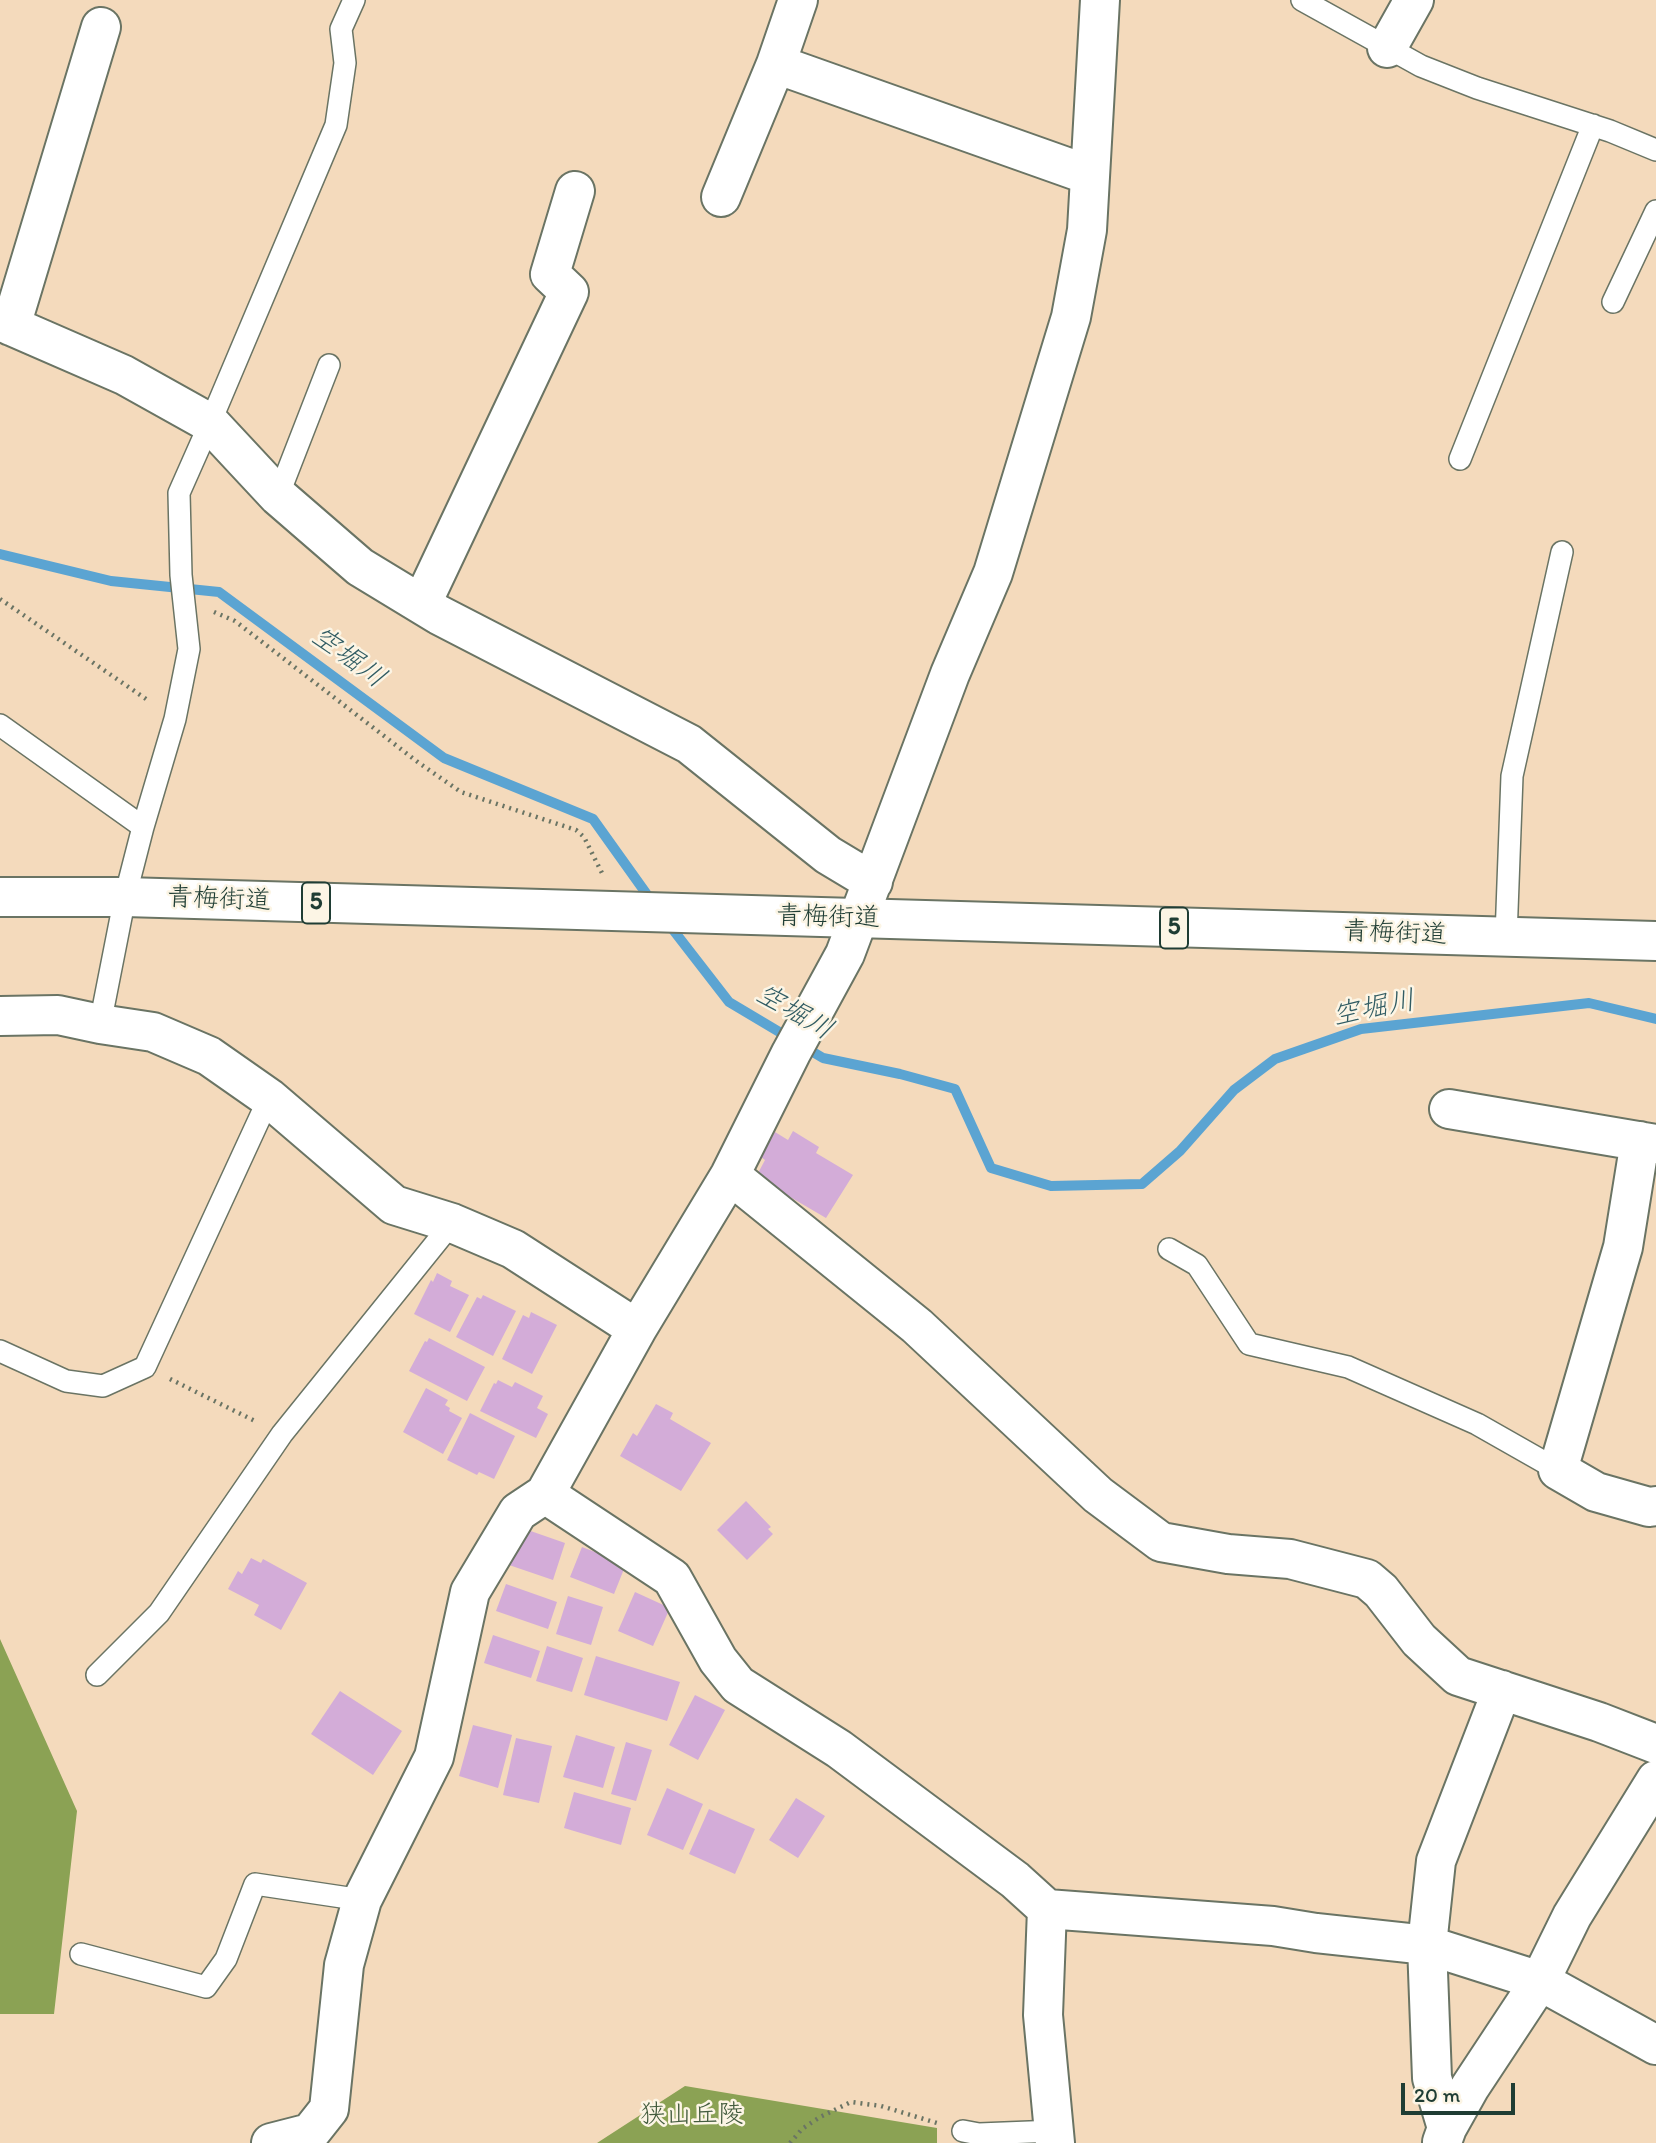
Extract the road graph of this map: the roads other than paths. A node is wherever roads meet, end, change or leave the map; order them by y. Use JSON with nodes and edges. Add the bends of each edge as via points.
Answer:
{"nodes":[{"id":1,"x":354,"y":0,"type":"edge"},
{"id":2,"x":798,"y":0,"type":"edge"},
{"id":3,"x":1100,"y":0,"type":"edge"},
{"id":4,"x":1302,"y":0,"type":"edge"},
{"id":5,"x":1414,"y":0,"type":"edge"},
{"id":6,"x":101,"y":27,"type":"dead end"},
{"id":7,"x":1387,"y":48,"type":"junction"},
{"id":8,"x":776,"y":64,"type":"junction"},
{"id":9,"x":1593,"y":125,"type":"junction"},
{"id":10,"x":1656,"y":150,"type":"edge"},
{"id":11,"x":1089,"y":175,"type":"junction"},
{"id":12,"x":575,"y":191,"type":"dead end"},
{"id":13,"x":721,"y":197,"type":"dead end"},
{"id":14,"x":1656,"y":211,"type":"edge"},
{"id":15,"x":1613,"y":302,"type":"dead end"},
{"id":16,"x":6,"y":323,"type":"edge"},
{"id":17,"x":329,"y":365,"type":"dead end"},
{"id":18,"x":210,"y":423,"type":"junction"},
{"id":19,"x":1460,"y":459,"type":"dead end"},
{"id":20,"x":278,"y":496,"type":"junction"},
{"id":21,"x":1563,"y":552,"type":"dead end"},
{"id":22,"x":422,"y":603,"type":"junction"},
{"id":23,"x":0,"y":725,"type":"edge"},
{"id":24,"x":143,"y":827,"type":"junction"},
{"id":25,"x":873,"y":882,"type":"junction"},
{"id":26,"x":0,"y":897,"type":"edge"},
{"id":27,"x":125,"y":897,"type":"junction"},
{"id":28,"x":859,"y":919,"type":"junction"},
{"id":29,"x":1506,"y":937,"type":"junction"},
{"id":30,"x":1656,"y":941,"type":"edge"},
{"id":31,"x":0,"y":1016,"type":"edge"},
{"id":32,"x":100,"y":1024,"type":"junction"},
{"id":33,"x":269,"y":1098,"type":"junction"},
{"id":34,"x":1449,"y":1109,"type":"dead end"},
{"id":35,"x":1648,"y":1143,"type":"edge"},
{"id":36,"x":730,"y":1175,"type":"junction"},
{"id":37,"x":452,"y":1223,"type":"junction"},
{"id":38,"x":1169,"y":1249,"type":"dead end"},
{"id":39,"x":637,"y":1329,"type":"junction"},
{"id":40,"x":0,"y":1351,"type":"edge"},
{"id":41,"x":1558,"y":1470,"type":"junction"},
{"id":42,"x":545,"y":1494,"type":"junction"},
{"id":43,"x":1656,"y":1506,"type":"edge"},
{"id":44,"x":97,"y":1675,"type":"dead end"},
{"id":45,"x":1502,"y":1690,"type":"junction"},
{"id":46,"x":1656,"y":1744,"type":"edge"},
{"id":47,"x":1656,"y":1780,"type":"edge"},
{"id":48,"x":362,"y":1900,"type":"junction"},
{"id":49,"x":1047,"y":1909,"type":"junction"},
{"id":50,"x":1427,"y":1945,"type":"junction"},
{"id":51,"x":81,"y":1954,"type":"dead end"},
{"id":52,"x":1540,"y":1981,"type":"junction"},
{"id":53,"x":1656,"y":2045,"type":"edge"},
{"id":54,"x":963,"y":2131,"type":"road end"},
{"id":55,"x":1444,"y":2135,"type":"edge"},
{"id":56,"x":1055,"y":2137,"type":"edge"},
{"id":57,"x":271,"y":2143,"type":"edge"}],
"edges":[{"from":1,"to":18,"type":"lane","via":[[341,29],[345,63],[335,125]]},
{"from":2,"to":8,"type":"street"},
{"from":3,"to":11,"type":"street"},
{"from":4,"to":7,"type":"lane"},
{"from":5,"to":7,"type":"street"},
{"from":6,"to":16,"type":"street"},
{"from":7,"to":9,"type":"lane","via":[[1477,88]]},
{"from":8,"to":11,"type":"street"},
{"from":8,"to":13,"type":"street"},
{"from":9,"to":10,"type":"lane"},
{"from":9,"to":19,"type":"lane"},
{"from":11,"to":25,"type":"street","via":[[1087,230],[1071,317],[1044,411],[993,573],[950,674]]},
{"from":12,"to":22,"type":"street","via":[[550,274],[569,292]]},
{"from":14,"to":15,"type":"lane"},
{"from":16,"to":18,"type":"street","via":[[124,375]]},
{"from":17,"to":20,"type":"lane"},
{"from":18,"to":20,"type":"street"},
{"from":18,"to":24,"type":"lane","via":[[178,493],[189,649],[175,719]]},
{"from":20,"to":22,"type":"street","via":[[360,567]]},
{"from":21,"to":29,"type":"lane","via":[[1512,776]]},
{"from":22,"to":25,"type":"street","via":[[689,744],[828,855]]},
{"from":23,"to":24,"type":"lane"},
{"from":24,"to":27,"type":"lane"},
{"from":25,"to":28,"type":"street"},
{"from":26,"to":27,"type":"street","name":"青梅街道","number":"5"},
{"from":27,"to":28,"type":"street","name":"青梅街道","number":"5"},
{"from":27,"to":32,"type":"lane"},
{"from":28,"to":29,"type":"street","name":"青梅街道","number":"5"},
{"from":28,"to":36,"type":"street"},
{"from":29,"to":30,"type":"street","name":"青梅街道","number":"5"},
{"from":31,"to":32,"type":"street","via":[[58,1014]]},
{"from":32,"to":33,"type":"street","via":[[153,1032],[209,1056]]},
{"from":33,"to":37,"type":"street","via":[[394,1205]]},
{"from":33,"to":40,"type":"lane","via":[[145,1367],[103,1386],[66,1381]]},
{"from":34,"to":35,"type":"street"},
{"from":35,"to":41,"type":"street"},
{"from":36,"to":39,"type":"street"},
{"from":36,"to":45,"type":"street","via":[[917,1326],[1098,1495],[1161,1542],[1290,1559],[1367,1579],[1419,1640],[1458,1675]]},
{"from":37,"to":39,"type":"street","via":[[513,1248]]},
{"from":37,"to":44,"type":"lane","via":[[282,1434],[159,1613]]},
{"from":38,"to":41,"type":"lane","via":[[1197,1265],[1249,1344],[1348,1367],[1477,1424]]},
{"from":39,"to":42,"type":"street"},
{"from":41,"to":43,"type":"street","via":[[1596,1492]]},
{"from":42,"to":48,"type":"street","via":[[518,1512],[470,1592],[434,1757]]},
{"from":42,"to":49,"type":"street","via":[[672,1578],[718,1660],[738,1685],[839,1749]]},
{"from":45,"to":46,"type":"street"},
{"from":45,"to":50,"type":"street","via":[[1436,1861]]},
{"from":47,"to":52,"type":"street","via":[[1572,1916]]},
{"from":48,"to":51,"type":"lane","via":[[255,1884],[226,1959],[206,1987]]},
{"from":48,"to":57,"type":"street","via":[[344,1965],[329,2109],[310,2133]]},
{"from":49,"to":50,"type":"street","via":[[1273,1926]]},
{"from":49,"to":56,"type":"street","via":[[1042,2015]]},
{"from":50,"to":52,"type":"street"},
{"from":50,"to":55,"type":"street","via":[[1432,2078]]},
{"from":52,"to":53,"type":"street"},
{"from":52,"to":55,"type":"street"},
{"from":54,"to":56,"type":"lane"}]}
